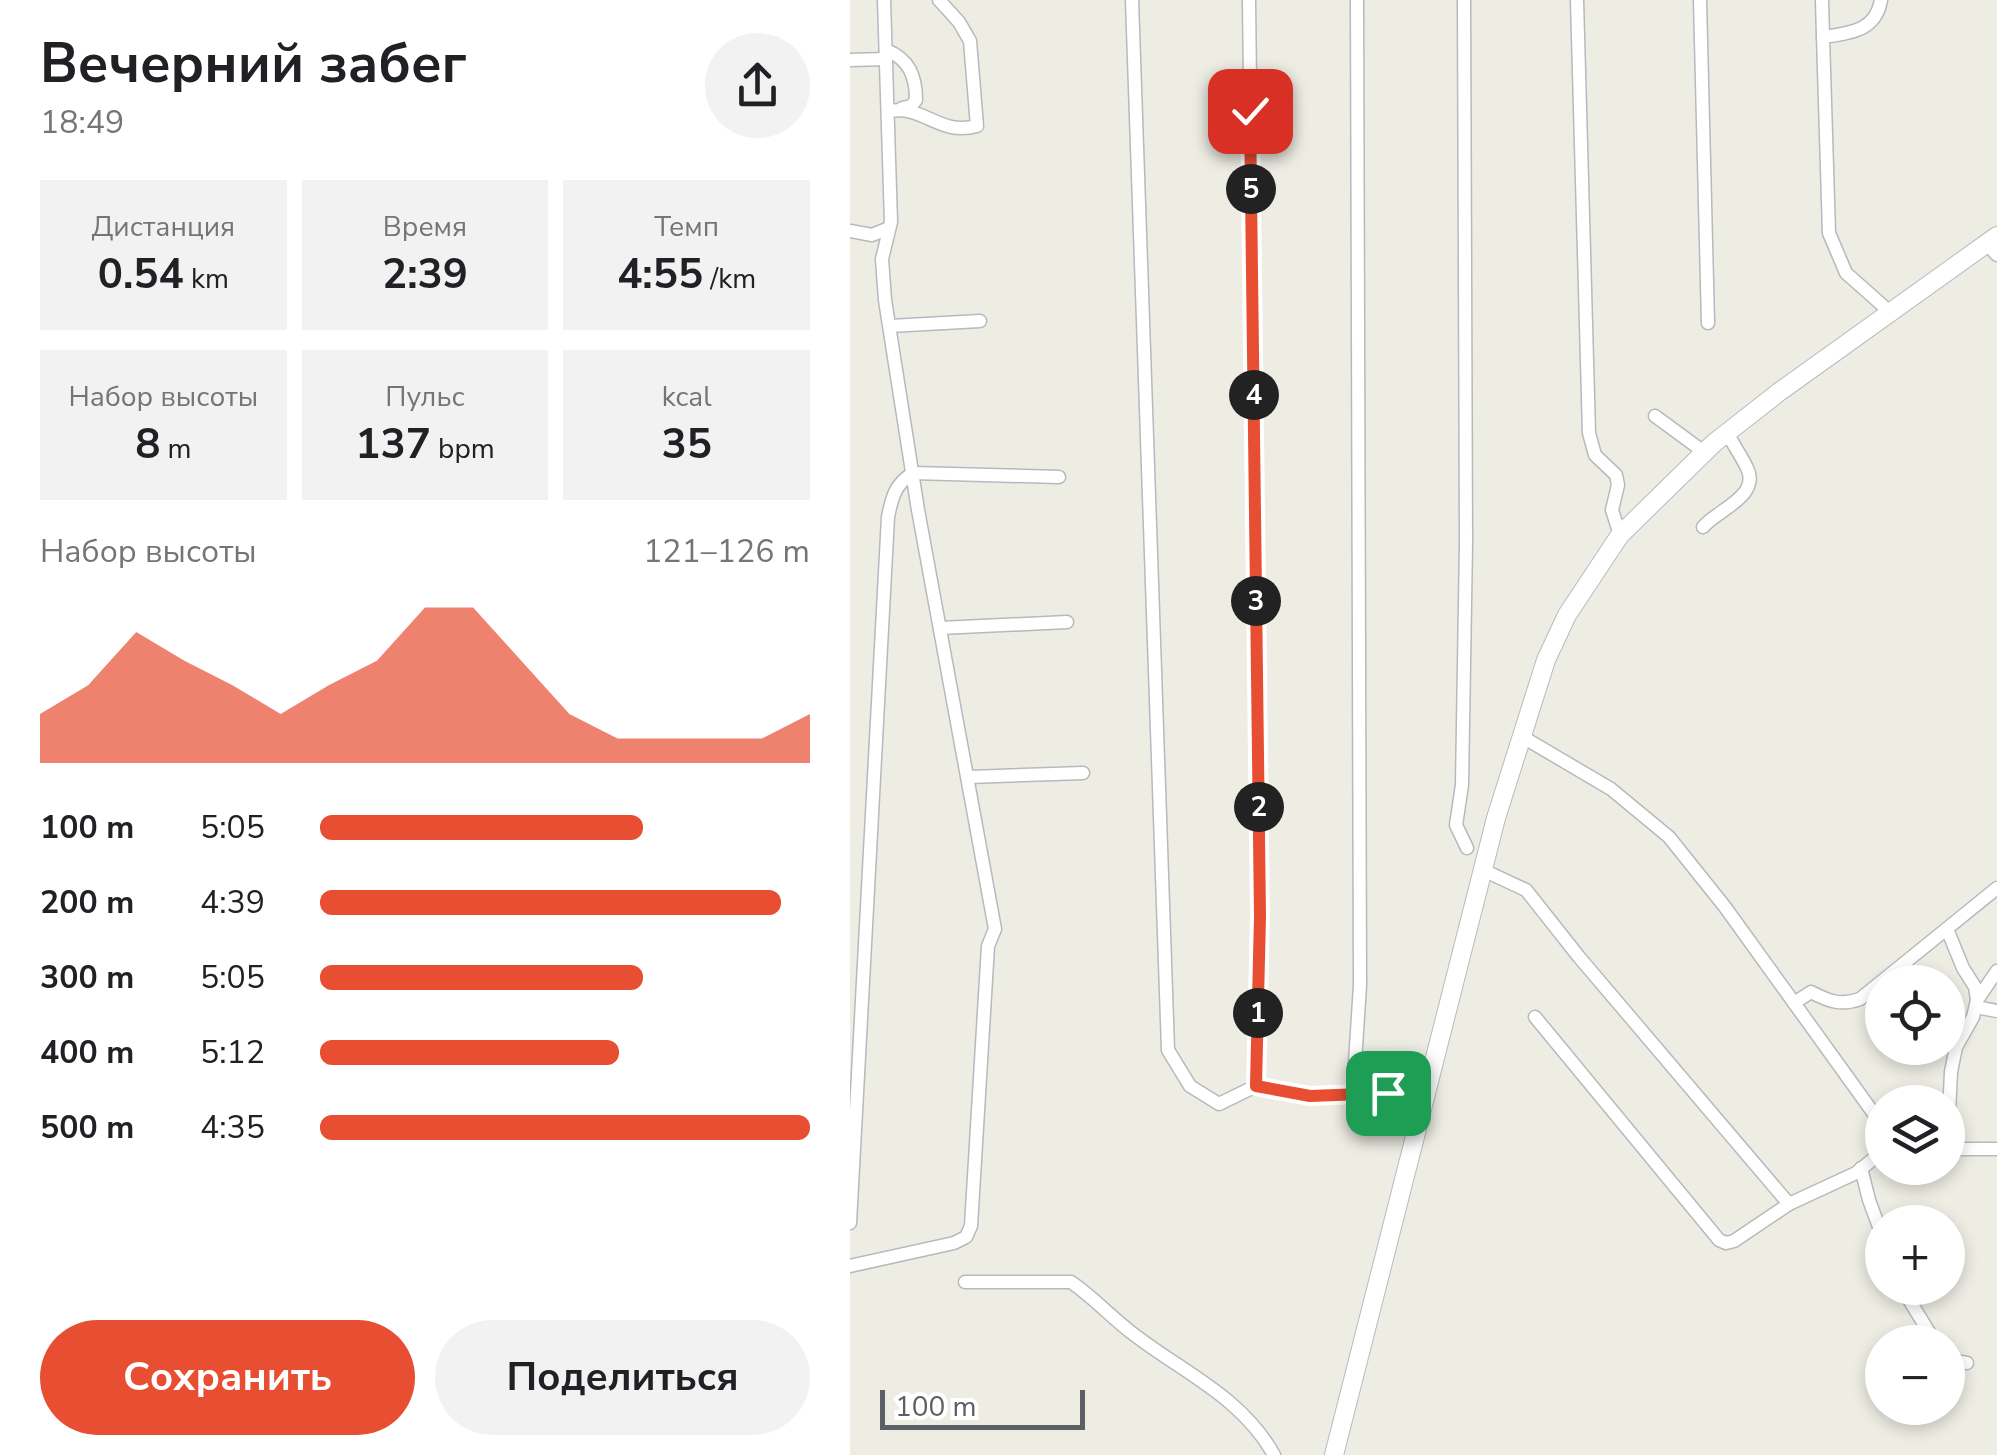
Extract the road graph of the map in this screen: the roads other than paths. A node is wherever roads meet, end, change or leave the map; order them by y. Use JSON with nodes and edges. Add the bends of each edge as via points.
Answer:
{"nodes":[{"id":1,"x":884,"y":0,"type":"edge"},
{"id":2,"x":939,"y":0,"type":"edge"},
{"id":3,"x":1132,"y":0,"type":"edge"},
{"id":4,"x":1249,"y":0,"type":"edge"},
{"id":5,"x":1358,"y":0,"type":"edge"},
{"id":6,"x":1464,"y":0,"type":"edge"},
{"id":7,"x":1577,"y":0,"type":"edge"},
{"id":8,"x":1700,"y":0,"type":"edge"},
{"id":9,"x":1822,"y":0,"type":"edge"},
{"id":10,"x":1882,"y":0,"type":"edge"},
{"id":11,"x":1823,"y":37,"type":"junction"},
{"id":12,"x":886,"y":54,"type":"junction"},
{"id":13,"x":850,"y":60,"type":"edge"},
{"id":14,"x":894,"y":110,"type":"junction"},
{"id":15,"x":889,"y":228,"type":"junction"},
{"id":16,"x":850,"y":231,"type":"edge"},
{"id":17,"x":872,"y":234,"type":"junction"},
{"id":18,"x":1993,"y":245,"type":"edge"},
{"id":19,"x":882,"y":259,"type":"junction"},
{"id":20,"x":1890,"y":312,"type":"junction"},
{"id":21,"x":980,"y":321,"type":"dead end"},
{"id":22,"x":1708,"y":322,"type":"dead end"},
{"id":23,"x":890,"y":326,"type":"junction"},
{"id":24,"x":1655,"y":416,"type":"dead end"},
{"id":25,"x":1727,"y":432,"type":"junction"},
{"id":26,"x":1704,"y":452,"type":"junction"},
{"id":27,"x":913,"y":473,"type":"junction"},
{"id":28,"x":1058,"y":477,"type":"dead end"},
{"id":29,"x":1703,"y":527,"type":"dead end"},
{"id":30,"x":1620,"y":535,"type":"junction"},
{"id":31,"x":1066,"y":622,"type":"dead end"},
{"id":32,"x":940,"y":628,"type":"junction"},
{"id":33,"x":1521,"y":736,"type":"junction"},
{"id":34,"x":1083,"y":773,"type":"dead end"},
{"id":35,"x":969,"y":777,"type":"junction"},
{"id":36,"x":1467,"y":848,"type":"dead end"},
{"id":37,"x":1483,"y":870,"type":"junction"},
{"id":38,"x":1997,"y":888,"type":"edge"},
{"id":39,"x":1947,"y":929,"type":"junction"},
{"id":40,"x":1997,"y":971,"type":"edge"},
{"id":41,"x":1794,"y":1003,"type":"junction"},
{"id":42,"x":1976,"y":1004,"type":"junction"},
{"id":43,"x":1997,"y":1011,"type":"edge"},
{"id":44,"x":1535,"y":1017,"type":"dead end"},
{"id":45,"x":1950,"y":1085,"type":"edge"},
{"id":46,"x":1256,"y":1086,"type":"junction"},
{"id":47,"x":1425,"y":1092,"type":"junction"},
{"id":48,"x":1353,"y":1093,"type":"junction"},
{"id":49,"x":1865,"y":1101,"type":"edge"},
{"id":50,"x":1965,"y":1149,"type":"edge"},
{"id":51,"x":1997,"y":1150,"type":"edge"},
{"id":52,"x":1865,"y":1166,"type":"edge"},
{"id":53,"x":1862,"y":1168,"type":"junction"},
{"id":54,"x":1789,"y":1204,"type":"junction"},
{"id":55,"x":1870,"y":1205,"type":"edge"},
{"id":56,"x":850,"y":1223,"type":"edge"},
{"id":57,"x":850,"y":1266,"type":"edge"},
{"id":58,"x":965,"y":1282,"type":"dead end"},
{"id":59,"x":1274,"y":1455,"type":"edge"},
{"id":60,"x":1334,"y":1455,"type":"edge"}],
"edges":[{"from":1,"to":12,"type":"street"},
{"from":2,"to":14,"type":"street","via":[[970,41],[977,126],[958,131]]},
{"from":3,"to":46,"type":"street","via":[[1168,1050],[1190,1086],[1219,1104]]},
{"from":4,"to":46,"type":"street","via":[[1260,916]]},
{"from":5,"to":48,"type":"street","via":[[1360,984]]},
{"from":6,"to":36,"type":"street","via":[[1466,543],[1456,825]]},
{"from":7,"to":30,"type":"street","via":[[1589,434],[1595,455],[1616,475],[1612,510]]},
{"from":8,"to":22,"type":"street"},
{"from":9,"to":11,"type":"street"},
{"from":10,"to":11,"type":"street","via":[[1861,31]]},
{"from":11,"to":20,"type":"street","via":[[1834,250],[1846,273]]},
{"from":12,"to":13,"type":"street"},
{"from":12,"to":14,"type":"street"},
{"from":12,"to":14,"type":"street","via":[[899,55],[914,75],[916,100]]},
{"from":14,"to":15,"type":"street"},
{"from":15,"to":17,"type":"street"},
{"from":15,"to":19,"type":"street"},
{"from":16,"to":17,"type":"street"},
{"from":17,"to":19,"type":"street"},
{"from":18,"to":20,"type":"main road"},
{"from":19,"to":23,"type":"street"},
{"from":20,"to":25,"type":"main road"},
{"from":21,"to":23,"type":"street"},
{"from":23,"to":27,"type":"street"},
{"from":24,"to":26,"type":"street"},
{"from":25,"to":26,"type":"main road"},
{"from":25,"to":29,"type":"street","via":[[1750,484]]},
{"from":26,"to":30,"type":"main road"},
{"from":27,"to":28,"type":"street"},
{"from":27,"to":32,"type":"street"},
{"from":27,"to":56,"type":"street","via":[[894,492],[888,517]]},
{"from":30,"to":33,"type":"main road","via":[[1567,615]]},
{"from":31,"to":32,"type":"street"},
{"from":32,"to":35,"type":"street"},
{"from":33,"to":37,"type":"main road"},
{"from":33,"to":41,"type":"street","via":[[1611,789],[1669,837]]},
{"from":34,"to":35,"type":"street"},
{"from":35,"to":57,"type":"street","via":[[995,929],[988,946],[970,1226],[954,1243]]},
{"from":37,"to":47,"type":"main road"},
{"from":37,"to":54,"type":"street","via":[[1526,890]]},
{"from":38,"to":39,"type":"street"},
{"from":39,"to":41,"type":"street","via":[[1860,999],[1836,1003],[1811,992]]},
{"from":39,"to":42,"type":"street"},
{"from":40,"to":42,"type":"street"},
{"from":41,"to":49,"type":"street"},
{"from":42,"to":43,"type":"street"},
{"from":42,"to":45,"type":"street","via":[[1956,1047]]},
{"from":44,"to":54,"type":"street","via":[[1719,1240],[1734,1241]]},
{"from":46,"to":48,"type":"street","via":[[1310,1096]]},
{"from":47,"to":48,"type":"street"},
{"from":47,"to":60,"type":"main road"},
{"from":50,"to":51,"type":"street"},
{"from":52,"to":53,"type":"street"},
{"from":53,"to":54,"type":"street"},
{"from":53,"to":55,"type":"street"},
{"from":58,"to":59,"type":"street","via":[[1072,1282],[1131,1333],[1225,1397]]}]}
